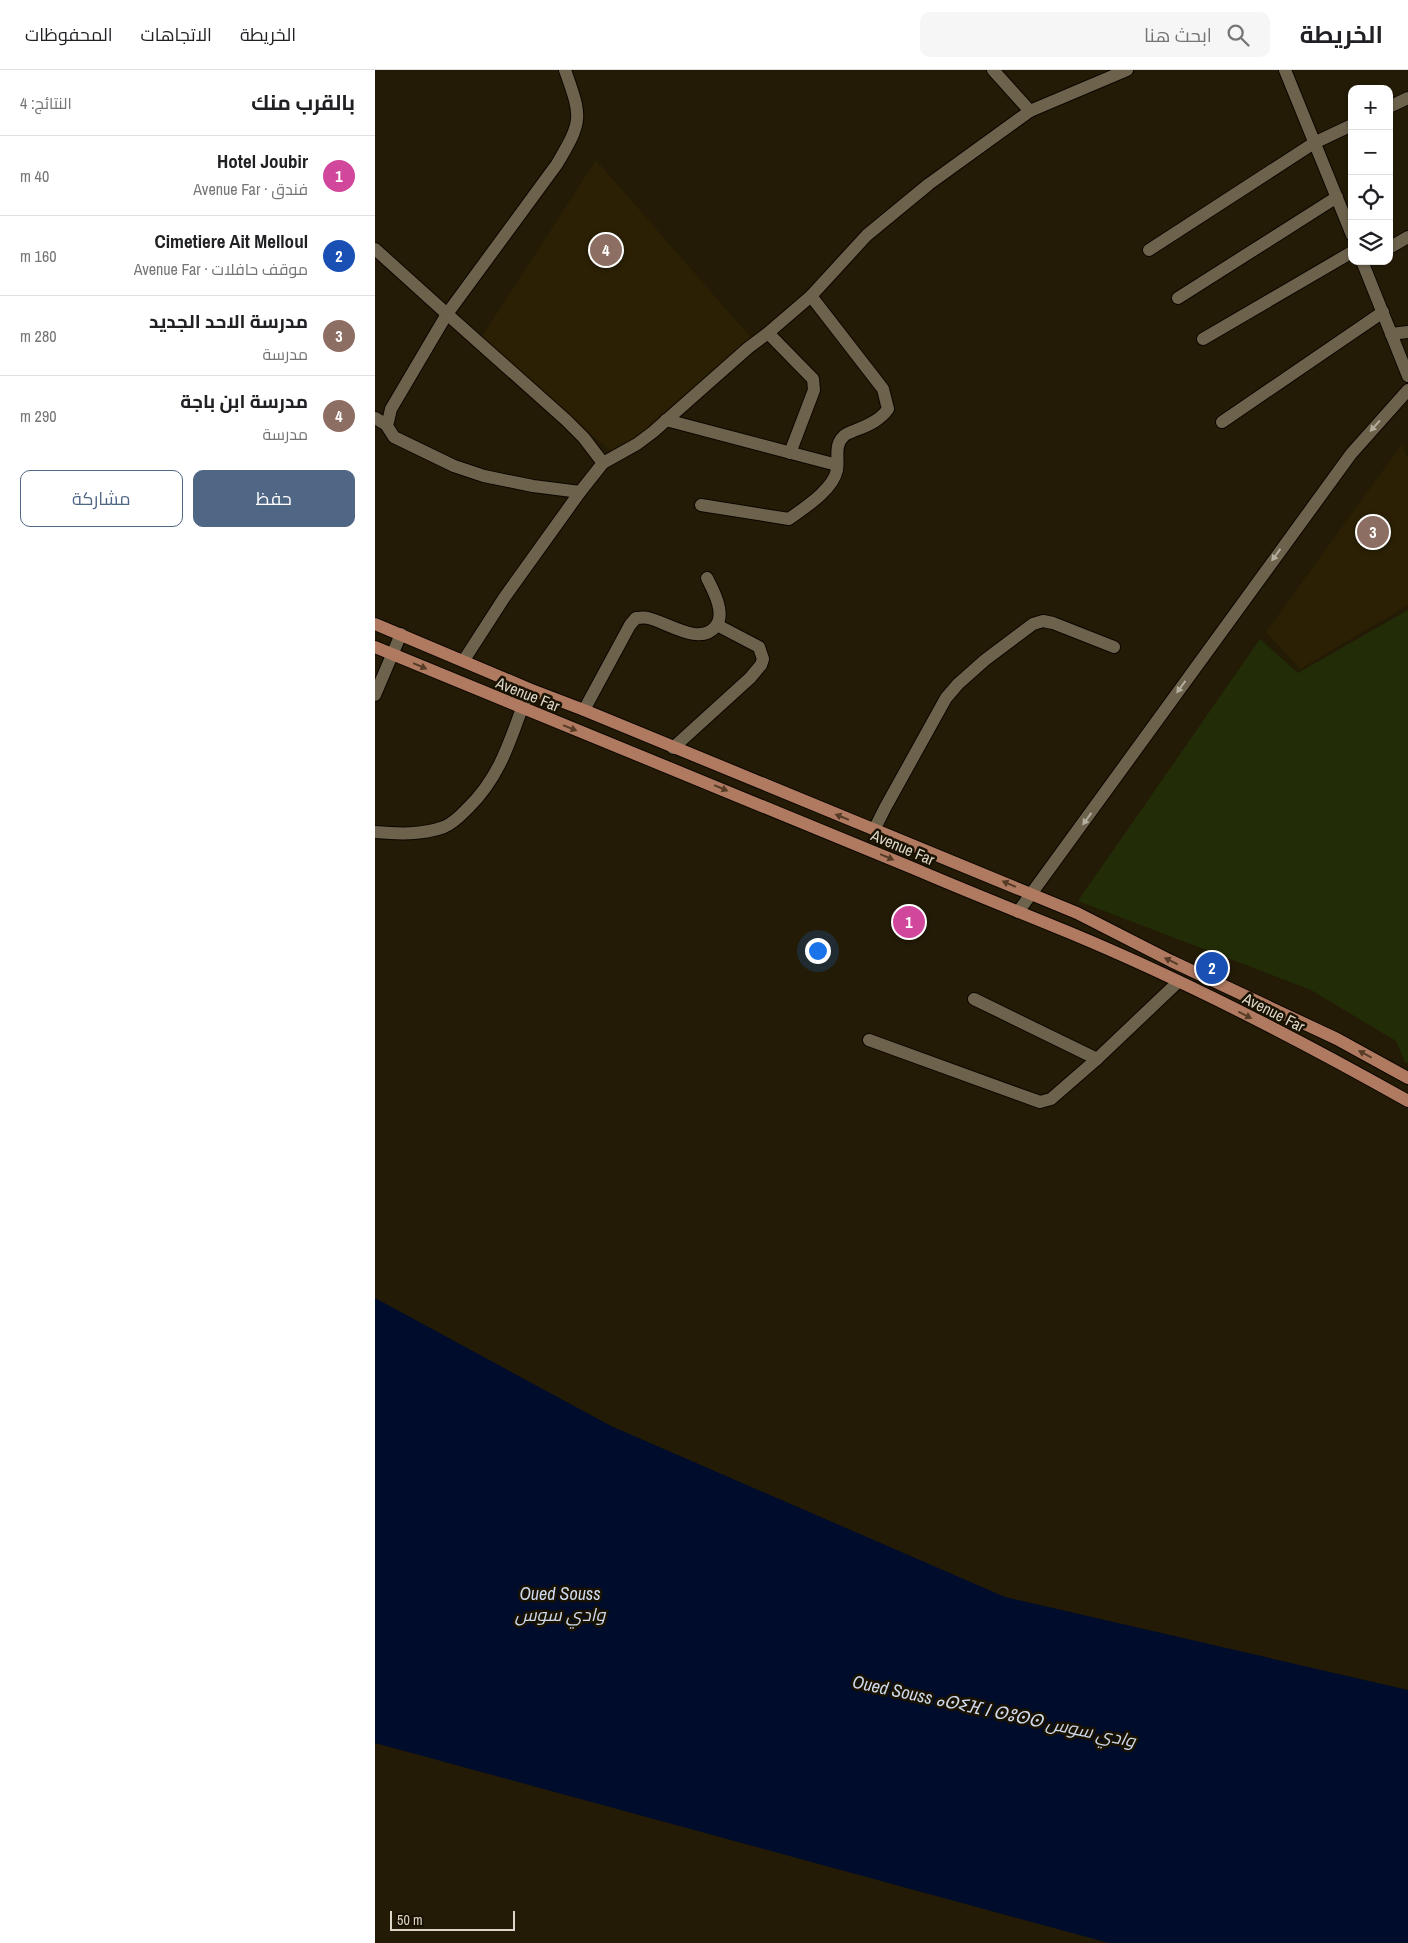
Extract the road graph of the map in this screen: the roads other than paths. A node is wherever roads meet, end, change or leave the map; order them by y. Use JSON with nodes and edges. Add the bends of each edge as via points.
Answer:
{"nodes":[{"id":1,"x":565,"y":70,"type":"edge"},
{"id":2,"x":993,"y":70,"type":"edge"},
{"id":3,"x":1127,"y":70,"type":"edge"},
{"id":4,"x":1285,"y":70,"type":"edge"},
{"id":5,"x":1408,"y":98,"type":"edge"},
{"id":6,"x":1393,"y":105,"type":"edge"},
{"id":7,"x":1029,"y":111,"type":"junction"},
{"id":8,"x":1348,"y":127,"type":"edge"},
{"id":9,"x":1315,"y":143,"type":"junction"},
{"id":10,"x":1337,"y":197,"type":"junction"},
{"id":11,"x":1348,"y":225,"type":"edge"},
{"id":12,"x":1408,"y":237,"type":"edge"},
{"id":13,"x":1393,"y":246,"type":"edge"},
{"id":14,"x":375,"y":249,"type":"edge"},
{"id":15,"x":1149,"y":250,"type":"dead end"},
{"id":16,"x":1348,"y":254,"type":"edge"},
{"id":17,"x":1366,"y":265,"type":"edge"},
{"id":18,"x":811,"y":296,"type":"junction"},
{"id":19,"x":1178,"y":298,"type":"dead end"},
{"id":20,"x":1383,"y":312,"type":"junction"},
{"id":21,"x":447,"y":314,"type":"junction"},
{"id":22,"x":1408,"y":332,"type":"edge"},
{"id":23,"x":768,"y":333,"type":"junction"},
{"id":24,"x":1391,"y":334,"type":"junction"},
{"id":25,"x":1203,"y":339,"type":"dead end"},
{"id":26,"x":1408,"y":376,"type":"edge"},
{"id":27,"x":1408,"y":390,"type":"edge"},
{"id":28,"x":375,"y":418,"type":"edge"},
{"id":29,"x":667,"y":420,"type":"junction"},
{"id":30,"x":1223,"y":422,"type":"dead end"},
{"id":31,"x":387,"y":425,"type":"junction"},
{"id":32,"x":790,"y":453,"type":"junction"},
{"id":33,"x":603,"y":463,"type":"junction"},
{"id":34,"x":837,"y":465,"type":"junction"},
{"id":35,"x":580,"y":492,"type":"junction"},
{"id":36,"x":701,"y":505,"type":"dead end"},
{"id":37,"x":707,"y":578,"type":"dead end"},
{"id":38,"x":375,"y":624,"type":"edge"},
{"id":39,"x":717,"y":625,"type":"junction"},
{"id":40,"x":401,"y":634,"type":"junction"},
{"id":41,"x":375,"y":647,"type":"edge"},
{"id":42,"x":1114,"y":647,"type":"dead end"},
{"id":43,"x":393,"y":654,"type":"junction"},
{"id":44,"x":464,"y":660,"type":"junction"},
{"id":45,"x":529,"y":689,"type":"junction"},
{"id":46,"x":375,"y":695,"type":"edge"},
{"id":47,"x":522,"y":708,"type":"junction"},
{"id":48,"x":584,"y":710,"type":"junction"},
{"id":49,"x":673,"y":748,"type":"junction"},
{"id":50,"x":875,"y":830,"type":"junction"},
{"id":51,"x":375,"y":832,"type":"edge"},
{"id":52,"x":1032,"y":895,"type":"junction"},
{"id":53,"x":1018,"y":912,"type":"junction"},
{"id":54,"x":1178,"y":982,"type":"junction"},
{"id":55,"x":974,"y":999,"type":"dead end"},
{"id":56,"x":869,"y":1040,"type":"dead end"},
{"id":57,"x":1097,"y":1059,"type":"junction"},
{"id":58,"x":1408,"y":1078,"type":"edge"},
{"id":59,"x":1408,"y":1101,"type":"edge"}],
"edges":[{"from":1,"to":21,"type":"street","via":[[577,105],[578,125],[572,139]]},
{"from":2,"to":7,"type":"street"},
{"from":3,"to":7,"type":"street"},
{"from":4,"to":9,"type":"street"},
{"from":5,"to":6,"type":"street"},
{"from":7,"to":18,"type":"street","via":[[929,184],[867,235]]},
{"from":8,"to":9,"type":"street"},
{"from":9,"to":10,"type":"street"},
{"from":9,"to":15,"type":"street"},
{"from":10,"to":11,"type":"street"},
{"from":10,"to":19,"type":"street"},
{"from":12,"to":13,"type":"street"},
{"from":14,"to":21,"type":"street"},
{"from":16,"to":25,"type":"street"},
{"from":17,"to":20,"type":"street"},
{"from":18,"to":23,"type":"street"},
{"from":18,"to":34,"type":"street","via":[[883,389],[887,399],[888,409],[882,416],[841,438]]},
{"from":20,"to":24,"type":"street"},
{"from":20,"to":30,"type":"street"},
{"from":21,"to":31,"type":"street","via":[[391,409]]},
{"from":21,"to":33,"type":"street","via":[[566,420]]},
{"from":22,"to":24,"type":"street"},
{"from":23,"to":29,"type":"street"},
{"from":23,"to":32,"type":"street","via":[[813,379],[814,390]]},
{"from":24,"to":26,"type":"street"},
{"from":27,"to":52,"type":"street","one_way":true,"via":[[1351,454]]},
{"from":28,"to":31,"type":"street"},
{"from":29,"to":32,"type":"street"},
{"from":29,"to":33,"type":"street","via":[[637,444]]},
{"from":31,"to":35,"type":"street","via":[[389,432],[401,442],[454,466],[484,476]]},
{"from":32,"to":34,"type":"street"},
{"from":33,"to":35,"type":"street"},
{"from":34,"to":36,"type":"street","via":[[837,472],[823,493],[789,519]]},
{"from":35,"to":44,"type":"street","via":[[503,598]]},
{"from":37,"to":39,"type":"street","via":[[716,596]]},
{"from":38,"to":40,"type":"main road","name":"Avenue Far"},
{"from":39,"to":48,"type":"street","via":[[711,631],[698,635],[647,617],[636,618]]},
{"from":39,"to":49,"type":"street","via":[[759,647],[761,665]]},
{"from":40,"to":43,"type":"street"},
{"from":40,"to":44,"type":"main road","name":"Avenue Far"},
{"from":41,"to":43,"type":"main road","name":"Avenue Far"},
{"from":42,"to":50,"type":"street","via":[[1043,621],[1012,639],[946,698]]},
{"from":43,"to":46,"type":"street"},
{"from":43,"to":47,"type":"main road","name":"Avenue Far","one_way":true},
{"from":44,"to":45,"type":"main road","name":"Avenue Far"},
{"from":45,"to":47,"type":"street"},
{"from":45,"to":48,"type":"main road","name":"Avenue Far"},
{"from":47,"to":51,"type":"street","via":[[507,751],[486,789],[458,818],[446,826],[418,833]]},
{"from":47,"to":53,"type":"main road","name":"Avenue Far","one_way":true},
{"from":48,"to":49,"type":"main road","name":"Avenue Far"},
{"from":50,"to":49,"type":"main road","name":"Avenue Far","one_way":true},
{"from":52,"to":50,"type":"main road","name":"Avenue Far","one_way":true},
{"from":52,"to":53,"type":"street"},
{"from":58,"to":52,"type":"main road","name":"Avenue Far","one_way":true,"via":[[1337,1039],[1077,913]]},
{"from":53,"to":54,"type":"main road","name":"Avenue Far"},
{"from":54,"to":57,"type":"street"},
{"from":54,"to":59,"type":"main road","name":"Avenue Far","one_way":true},
{"from":55,"to":57,"type":"street"},
{"from":56,"to":57,"type":"street","via":[[1041,1102],[1051,1099]]}]}
